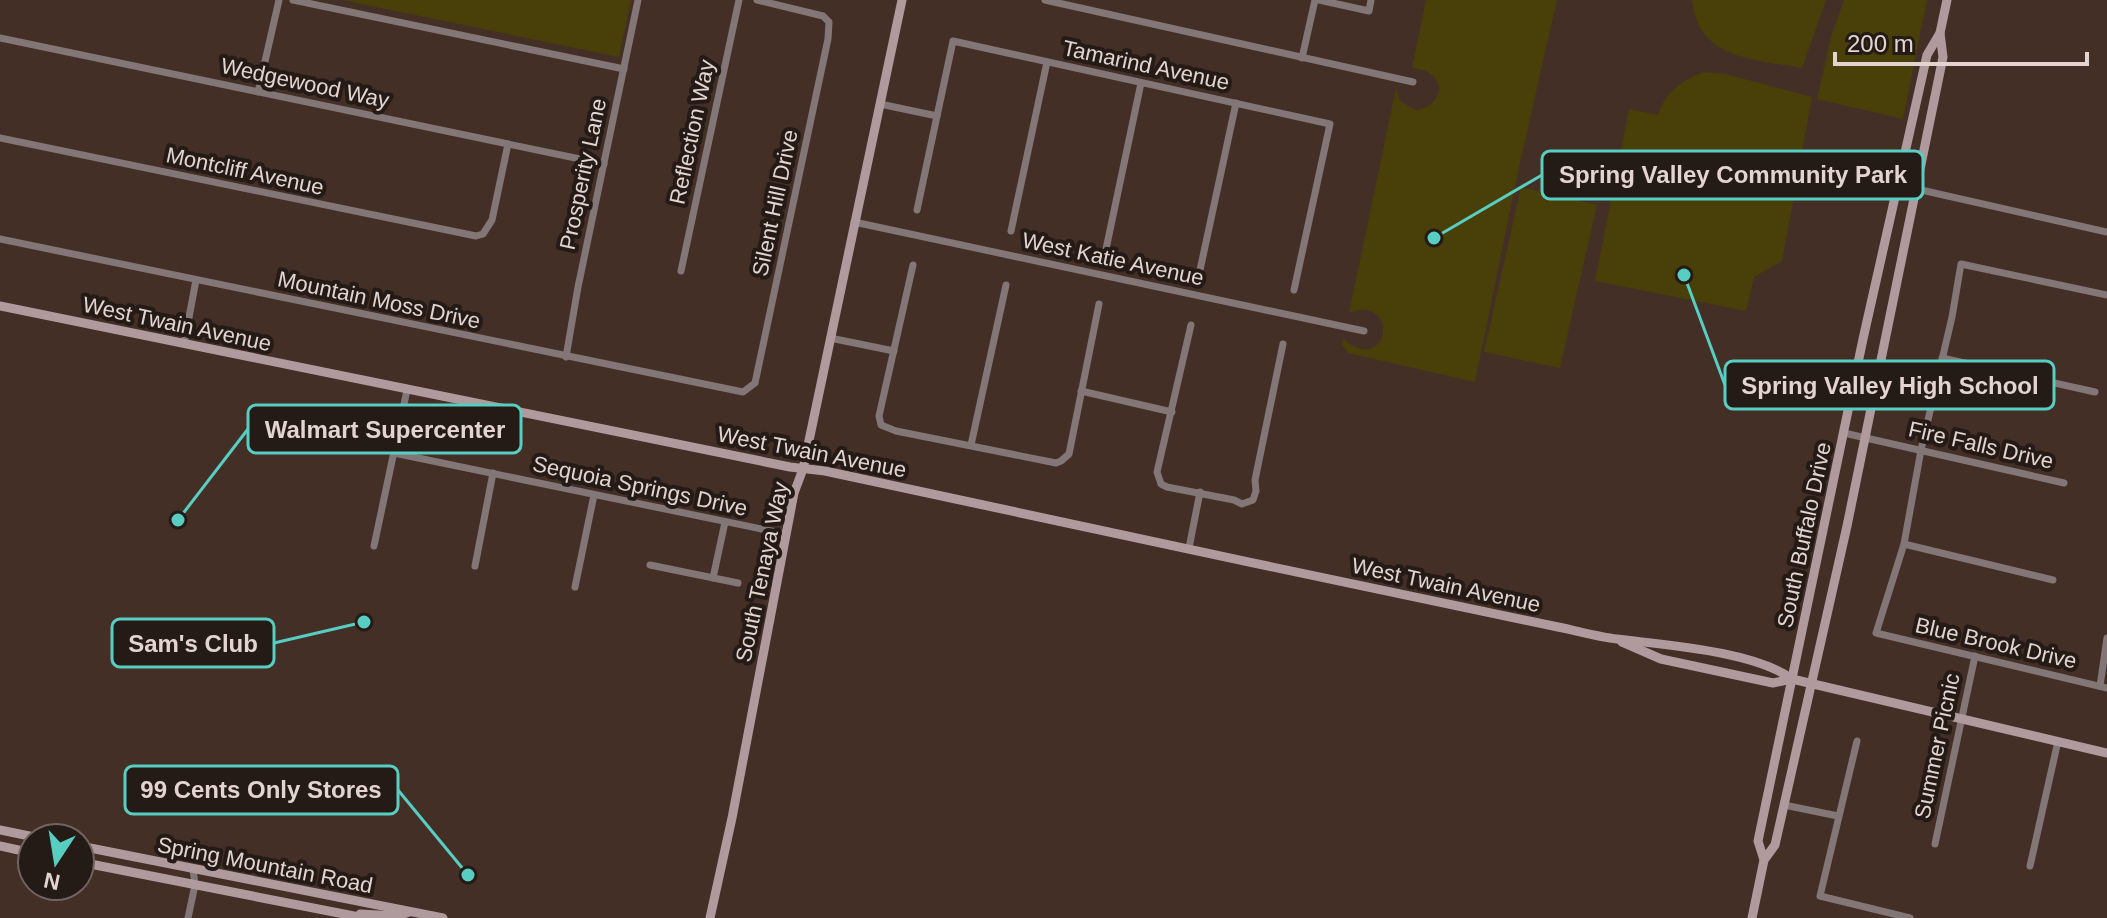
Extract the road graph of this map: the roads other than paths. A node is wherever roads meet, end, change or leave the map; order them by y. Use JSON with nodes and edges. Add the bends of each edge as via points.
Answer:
{"nodes":[{"id":1,"x":279,"y":0,"type":"edge"},
{"id":2,"x":293,"y":0,"type":"edge"},
{"id":3,"x":638,"y":0,"type":"edge"},
{"id":4,"x":739,"y":0,"type":"edge"},
{"id":5,"x":757,"y":0,"type":"edge"},
{"id":6,"x":902,"y":0,"type":"edge"},
{"id":7,"x":1045,"y":0,"type":"edge"},
{"id":8,"x":1317,"y":0,"type":"edge"},
{"id":9,"x":1371,"y":0,"type":"edge"},
{"id":10,"x":1947,"y":0,"type":"edge"},
{"id":11,"x":1940,"y":33,"type":"junction"},
{"id":12,"x":0,"y":38,"type":"edge"},
{"id":13,"x":1302,"y":58,"type":"junction"},
{"id":14,"x":1047,"y":62,"type":"junction"},
{"id":15,"x":624,"y":69,"type":"junction"},
{"id":16,"x":1413,"y":82,"type":"dead end"},
{"id":17,"x":1141,"y":83,"type":"junction"},
{"id":18,"x":258,"y":92,"type":"junction"},
{"id":19,"x":1236,"y":103,"type":"junction"},
{"id":20,"x":880,"y":104,"type":"junction"},
{"id":21,"x":937,"y":116,"type":"junction"},
{"id":22,"x":0,"y":138,"type":"edge"},
{"id":23,"x":508,"y":144,"type":"junction"},
{"id":24,"x":604,"y":164,"type":"junction"},
{"id":25,"x":1899,"y":185,"type":"junction"},
{"id":26,"x":1917,"y":189,"type":"junction"},
{"id":27,"x":917,"y":210,"type":"dead end"},
{"id":28,"x":854,"y":222,"type":"junction"},
{"id":29,"x":1011,"y":231,"type":"dead end"},
{"id":30,"x":2107,"y":232,"type":"edge"},
{"id":31,"x":0,"y":239,"type":"edge"},
{"id":32,"x":1106,"y":249,"type":"dead end"},
{"id":33,"x":913,"y":265,"type":"dead end"},
{"id":34,"x":1200,"y":270,"type":"dead end"},
{"id":35,"x":681,"y":271,"type":"dead end"},
{"id":36,"x":196,"y":280,"type":"junction"},
{"id":37,"x":1006,"y":285,"type":"dead end"},
{"id":38,"x":1294,"y":290,"type":"dead end"},
{"id":39,"x":2107,"y":295,"type":"edge"},
{"id":40,"x":1099,"y":304,"type":"dead end"},
{"id":41,"x":0,"y":306,"type":"edge"},
{"id":42,"x":1191,"y":325,"type":"dead end"},
{"id":43,"x":1364,"y":331,"type":"dead end"},
{"id":44,"x":830,"y":338,"type":"junction"},
{"id":45,"x":184,"y":344,"type":"junction"},
{"id":46,"x":1283,"y":344,"type":"dead end"},
{"id":47,"x":894,"y":351,"type":"junction"},
{"id":48,"x":566,"y":357,"type":"junction"},
{"id":49,"x":1942,"y":358,"type":"junction"},
{"id":50,"x":749,"y":388,"type":"joint"},
{"id":51,"x":407,"y":390,"type":"junction"},
{"id":52,"x":1081,"y":391,"type":"junction"},
{"id":53,"x":2095,"y":392,"type":"dead end"},
{"id":54,"x":1172,"y":412,"type":"junction"},
{"id":55,"x":1844,"y":433,"type":"junction"},
{"id":56,"x":1865,"y":437,"type":"junction"},
{"id":57,"x":971,"y":445,"type":"junction"},
{"id":58,"x":1921,"y":450,"type":"junction"},
{"id":59,"x":394,"y":453,"type":"junction"},
{"id":60,"x":803,"y":469,"type":"junction"},
{"id":61,"x":493,"y":473,"type":"junction"},
{"id":62,"x":2064,"y":483,"type":"dead end"},
{"id":63,"x":1200,"y":492,"type":"junction"},
{"id":64,"x":594,"y":495,"type":"junction"},
{"id":65,"x":725,"y":522,"type":"junction"},
{"id":66,"x":786,"y":534,"type":"junction"},
{"id":67,"x":1904,"y":544,"type":"junction"},
{"id":68,"x":374,"y":546,"type":"dead end"},
{"id":69,"x":1189,"y":548,"type":"junction"},
{"id":70,"x":650,"y":565,"type":"dead end"},
{"id":71,"x":475,"y":566,"type":"dead end"},
{"id":72,"x":713,"y":578,"type":"junction"},
{"id":73,"x":2053,"y":580,"type":"dead end"},
{"id":74,"x":738,"y":583,"type":"dead end"},
{"id":75,"x":575,"y":587,"type":"dead end"},
{"id":76,"x":2107,"y":638,"type":"edge"},
{"id":77,"x":1616,"y":639,"type":"junction"},
{"id":78,"x":1975,"y":656,"type":"junction"},
{"id":79,"x":1792,"y":679,"type":"junction"},
{"id":80,"x":1811,"y":683,"type":"junction"},
{"id":81,"x":2104,"y":687,"type":"edge"},
{"id":82,"x":1962,"y":719,"type":"junction"},
{"id":83,"x":1857,"y":741,"type":"dead end"},
{"id":84,"x":2058,"y":741,"type":"junction"},
{"id":85,"x":2107,"y":753,"type":"edge"},
{"id":86,"x":1784,"y":805,"type":"junction"},
{"id":87,"x":1838,"y":816,"type":"junction"},
{"id":88,"x":1935,"y":844,"type":"dead end"},
{"id":89,"x":96,"y":849,"type":"edge"},
{"id":90,"x":1764,"y":860,"type":"junction"},
{"id":91,"x":96,"y":865,"type":"edge"},
{"id":92,"x":2030,"y":866,"type":"dead end"},
{"id":93,"x":193,"y":869,"type":"junction"},
{"id":94,"x":195,"y":885,"type":"junction"},
{"id":95,"x":410,"y":912,"type":"junction"},
{"id":96,"x":336,"y":913,"type":"junction"},
{"id":97,"x":188,"y":918,"type":"edge"},
{"id":98,"x":364,"y":918,"type":"edge"},
{"id":99,"x":443,"y":918,"type":"edge"},
{"id":100,"x":710,"y":918,"type":"edge"},
{"id":101,"x":1752,"y":918,"type":"edge"},
{"id":102,"x":1910,"y":918,"type":"edge"}],
"edges":[{"from":1,"to":18,"type":"street"},
{"from":2,"to":15,"type":"street"},
{"from":3,"to":15,"type":"street","name":"Prosperity Lane"},
{"from":4,"to":35,"type":"street","name":"Reflection Way"},
{"from":5,"to":50,"type":"street","name":"Silent Hill Drive","via":[[815,12],[829,22],[755,383]]},
{"from":6,"to":20,"type":"street","name":"South Tenaya Way"},
{"from":7,"to":13,"type":"street"},
{"from":8,"to":9,"type":"street","via":[[1369,11]]},
{"from":8,"to":13,"type":"street"},
{"from":10,"to":11,"type":"street","name":"South Buffalo Drive"},
{"from":11,"to":25,"type":"street","name":"South Buffalo Drive","via":[[1927,55]]},
{"from":11,"to":26,"type":"street","name":"South Buffalo Drive","via":[[1943,57]]},
{"from":12,"to":18,"type":"street","name":"Wedgewood Way"},
{"from":13,"to":16,"type":"street"},
{"from":14,"to":17,"type":"street","name":"Tamarind Avenue"},
{"from":14,"to":21,"type":"street","name":"Tamarind Avenue","via":[[953,41]]},
{"from":14,"to":29,"type":"street"},
{"from":15,"to":24,"type":"street","name":"Prosperity Lane"},
{"from":17,"to":19,"type":"street","name":"Tamarind Avenue"},
{"from":17,"to":32,"type":"street"},
{"from":18,"to":23,"type":"street","name":"Wedgewood Way"},
{"from":19,"to":34,"type":"street"},
{"from":19,"to":38,"type":"street","name":"Tamarind Avenue","via":[[1330,124]]},
{"from":20,"to":21,"type":"street"},
{"from":20,"to":28,"type":"street","name":"South Tenaya Way"},
{"from":21,"to":27,"type":"street"},
{"from":22,"to":23,"type":"street","name":"Montcliff Avenue","via":[[476,236],[492,220]]},
{"from":23,"to":24,"type":"street","name":"Wedgewood Way"},
{"from":24,"to":48,"type":"street","name":"Prosperity Lane"},
{"from":25,"to":26,"type":"street"},
{"from":25,"to":55,"type":"street","name":"South Buffalo Drive"},
{"from":26,"to":30,"type":"street"},
{"from":26,"to":56,"type":"street","name":"South Buffalo Drive"},
{"from":28,"to":43,"type":"street","name":"West Katie Avenue"},
{"from":28,"to":44,"type":"street","name":"South Tenaya Way"},
{"from":31,"to":36,"type":"street","name":"Mountain Moss Drive"},
{"from":33,"to":47,"type":"street"},
{"from":36,"to":45,"type":"street"},
{"from":36,"to":48,"type":"street","name":"Mountain Moss Drive"},
{"from":37,"to":57,"type":"street"},
{"from":39,"to":49,"type":"street","via":[[1961,264]]},
{"from":40,"to":52,"type":"street"},
{"from":41,"to":45,"type":"street","name":"West Twain Avenue"},
{"from":42,"to":54,"type":"street"},
{"from":44,"to":47,"type":"street"},
{"from":44,"to":60,"type":"street","name":"South Tenaya Way"},
{"from":45,"to":51,"type":"street","name":"West Twain Avenue"},
{"from":46,"to":63,"type":"street","via":[[1253,500],[1242,504]]},
{"from":47,"to":57,"type":"street","via":[[879,422],[885,429]]},
{"from":48,"to":50,"type":"street","name":"Mountain Moss Drive","via":[[735,392]]},
{"from":49,"to":53,"type":"street"},
{"from":49,"to":58,"type":"street"},
{"from":51,"to":59,"type":"street"},
{"from":51,"to":60,"type":"street","name":"West Twain Avenue"},
{"from":52,"to":54,"type":"street"},
{"from":52,"to":57,"type":"street","via":[[1069,454],[1061,461]]},
{"from":54,"to":63,"type":"street","via":[[1157,472],[1161,484]]},
{"from":55,"to":56,"type":"street","name":"Fire Falls Drive"},
{"from":55,"to":79,"type":"street","name":"South Buffalo Drive"},
{"from":56,"to":58,"type":"street","name":"Fire Falls Drive"},
{"from":56,"to":80,"type":"street","name":"South Buffalo Drive"},
{"from":58,"to":62,"type":"street","name":"Fire Falls Drive"},
{"from":58,"to":67,"type":"street"},
{"from":59,"to":61,"type":"street","name":"Sequoia Springs Drive"},
{"from":59,"to":68,"type":"street"},
{"from":60,"to":66,"type":"street","name":"South Tenaya Way"},
{"from":60,"to":69,"type":"street","name":"West Twain Avenue"},
{"from":61,"to":64,"type":"street","name":"Sequoia Springs Drive"},
{"from":61,"to":71,"type":"street"},
{"from":63,"to":69,"type":"street"},
{"from":64,"to":65,"type":"street","name":"Sequoia Springs Drive"},
{"from":64,"to":75,"type":"street"},
{"from":65,"to":66,"type":"street","name":"Sequoia Springs Drive"},
{"from":65,"to":72,"type":"street"},
{"from":66,"to":100,"type":"street","name":"South Tenaya Way"},
{"from":67,"to":73,"type":"street"},
{"from":67,"to":78,"type":"street","name":"Blue Brook Drive","via":[[1876,633]]},
{"from":69,"to":77,"type":"street","name":"West Twain Avenue"},
{"from":70,"to":72,"type":"street"},
{"from":72,"to":74,"type":"street"},
{"from":76,"to":81,"type":"street"},
{"from":77,"to":79,"type":"street","name":"West Twain Avenue","via":[[1663,643],[1776,667]]},
{"from":77,"to":79,"type":"street","name":"West Twain Avenue","via":[[1661,659],[1773,683]]},
{"from":78,"to":81,"type":"street","name":"Blue Brook Drive"},
{"from":78,"to":82,"type":"street","name":"Summer Picnic"},
{"from":79,"to":80,"type":"street","name":"West Twain Avenue"},
{"from":79,"to":90,"type":"street","name":"South Buffalo Drive","via":[[1758,841]]},
{"from":80,"to":82,"type":"street","name":"West Twain Avenue"},
{"from":80,"to":86,"type":"street","name":"South Buffalo Drive"},
{"from":82,"to":84,"type":"street","name":"West Twain Avenue"},
{"from":82,"to":88,"type":"street","name":"Summer Picnic"},
{"from":83,"to":87,"type":"street"},
{"from":84,"to":85,"type":"street","name":"West Twain Avenue"},
{"from":84,"to":92,"type":"street"},
{"from":86,"to":87,"type":"street"},
{"from":86,"to":90,"type":"street","name":"South Buffalo Drive","via":[[1775,845]]},
{"from":87,"to":102,"type":"street","via":[[1820,896]]},
{"from":89,"to":93,"type":"street","name":"Spring Mountain Road"},
{"from":90,"to":101,"type":"street","name":"South Buffalo Drive"},
{"from":91,"to":94,"type":"street","name":"Spring Mountain Road"},
{"from":93,"to":94,"type":"street"},
{"from":93,"to":95,"type":"street","name":"Spring Mountain Road"},
{"from":94,"to":96,"type":"street","name":"Spring Mountain Road"},
{"from":94,"to":97,"type":"street"},
{"from":95,"to":96,"type":"street"},
{"from":95,"to":99,"type":"street","name":"Spring Mountain Road"},
{"from":96,"to":98,"type":"street","name":"Spring Mountain Road"}]}
